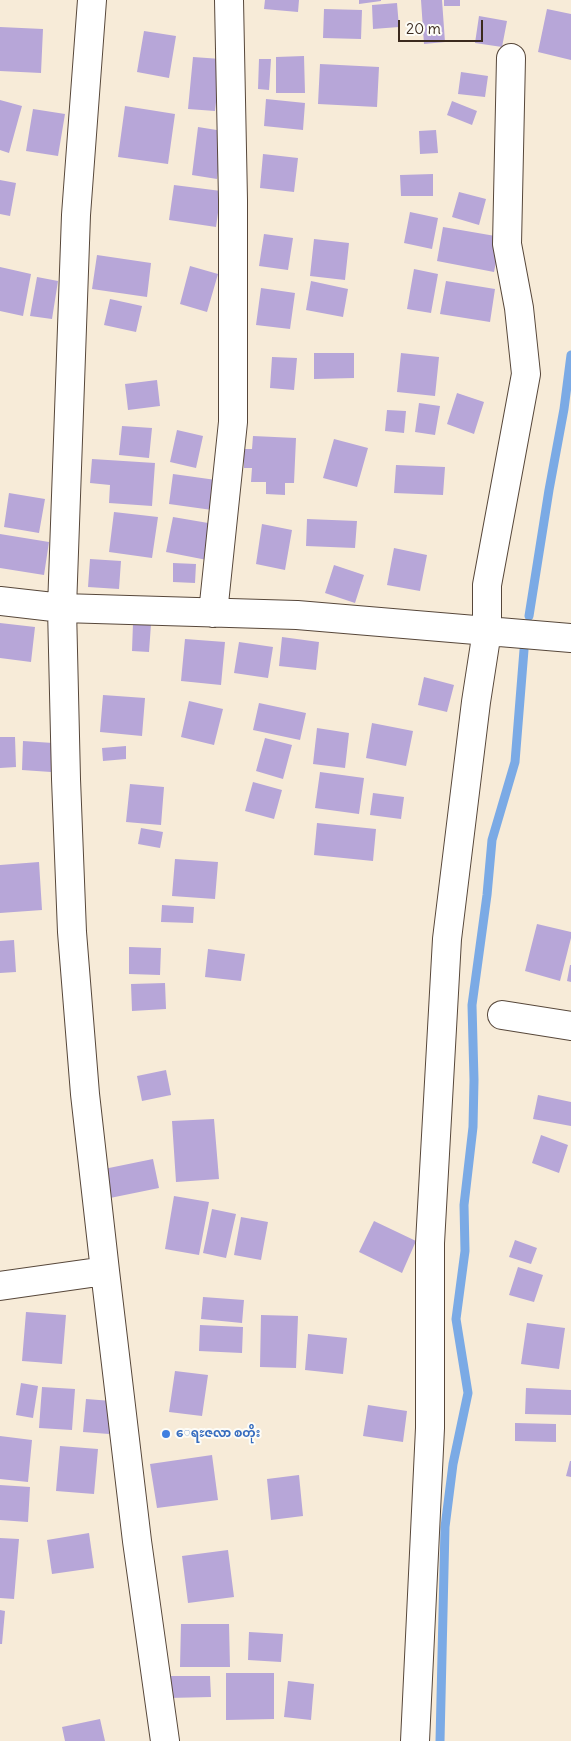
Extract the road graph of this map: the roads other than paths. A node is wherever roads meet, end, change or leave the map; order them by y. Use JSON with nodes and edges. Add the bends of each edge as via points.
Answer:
{"nodes":[{"id":1,"x":92,"y":0,"type":"edge"},
{"id":2,"x":229,"y":0,"type":"edge"},
{"id":3,"x":511,"y":58,"type":"dead end"},
{"id":4,"x":0,"y":602,"type":"edge"},
{"id":5,"x":62,"y":608,"type":"junction"},
{"id":6,"x":213,"y":613,"type":"junction"},
{"id":7,"x":487,"y":631,"type":"junction"},
{"id":8,"x":571,"y":638,"type":"edge"},
{"id":9,"x":502,"y":1015,"type":"dead end"},
{"id":10,"x":571,"y":1026,"type":"edge"},
{"id":11,"x":105,"y":1271,"type":"junction"},
{"id":12,"x":0,"y":1286,"type":"edge"},
{"id":13,"x":165,"y":1741,"type":"edge"},
{"id":14,"x":415,"y":1741,"type":"edge"}],
"edges":[{"from":1,"to":5,"type":"street","via":[[76,216]]},
{"from":2,"to":6,"type":"street","via":[[234,200],[233,422]]},
{"from":3,"to":7,"type":"street","via":[[507,244],[519,308],[526,374],[487,585]]},
{"from":4,"to":5,"type":"street"},
{"from":5,"to":6,"type":"street"},
{"from":5,"to":11,"type":"street","via":[[72,932],[85,1094]]},
{"from":6,"to":7,"type":"street","via":[[297,615]]},
{"from":7,"to":8,"type":"street"},
{"from":7,"to":14,"type":"street","via":[[447,939],[430,1243],[430,1428]]},
{"from":9,"to":10,"type":"street"},
{"from":11,"to":12,"type":"street"},
{"from":11,"to":13,"type":"street"}]}
